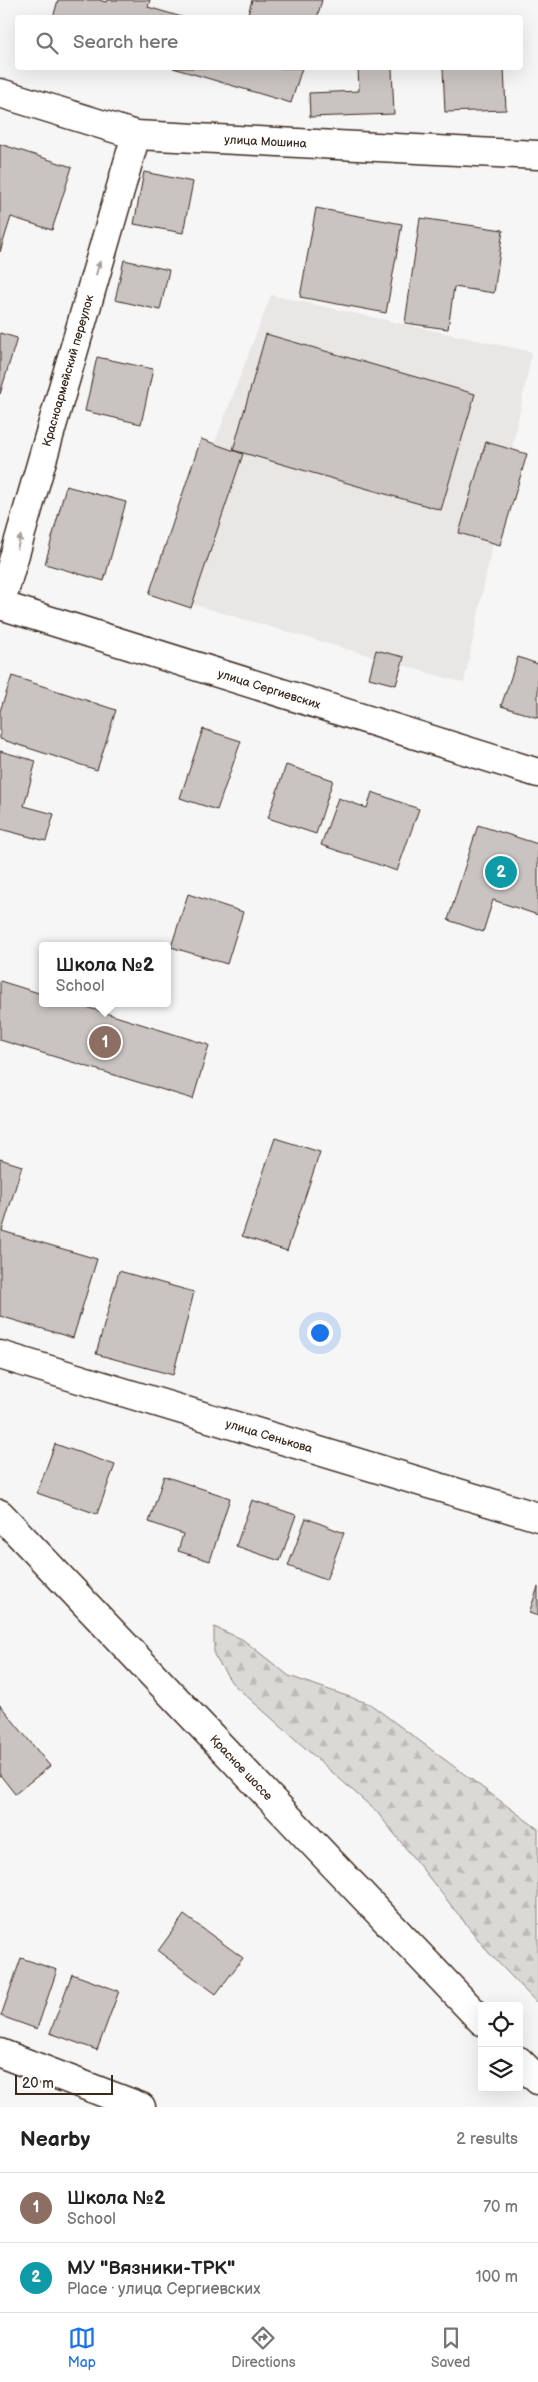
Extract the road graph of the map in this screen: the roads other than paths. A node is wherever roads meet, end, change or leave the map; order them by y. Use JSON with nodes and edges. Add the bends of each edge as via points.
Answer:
{"nodes":[{"id":1,"x":0,"y":93,"type":"edge"},
{"id":2,"x":136,"y":135,"type":"junction"},
{"id":3,"x":538,"y":155,"type":"edge"},
{"id":4,"x":0,"y":606,"type":"edge"},
{"id":5,"x":538,"y":773,"type":"edge"},
{"id":6,"x":0,"y":1355,"type":"edge"},
{"id":7,"x":0,"y":1514,"type":"edge"},
{"id":8,"x":538,"y":1517,"type":"edge"},
{"id":9,"x":478,"y":2017,"type":"edge"},
{"id":10,"x":0,"y":2053,"type":"edge"},
{"id":11,"x":523,"y":2064,"type":"edge"},
{"id":12,"x":538,"y":2080,"type":"edge"},
{"id":13,"x":141,"y":2107,"type":"edge"}],
"edges":[{"from":1,"to":2,"type":"street","name":"улица Мошина"},
{"from":2,"to":3,"type":"street","name":"улица Мошина"},
{"from":4,"to":2,"type":"street","name":"Красноармейский переулок","one_way":true},
{"from":4,"to":5,"type":"street","name":"улица Сергиевских"},
{"from":6,"to":8,"type":"street","name":"улица Сенькова"},
{"from":7,"to":9,"type":"street","name":"Красное шоссе"},
{"from":10,"to":13,"type":"street"},
{"from":11,"to":12,"type":"street"}]}
